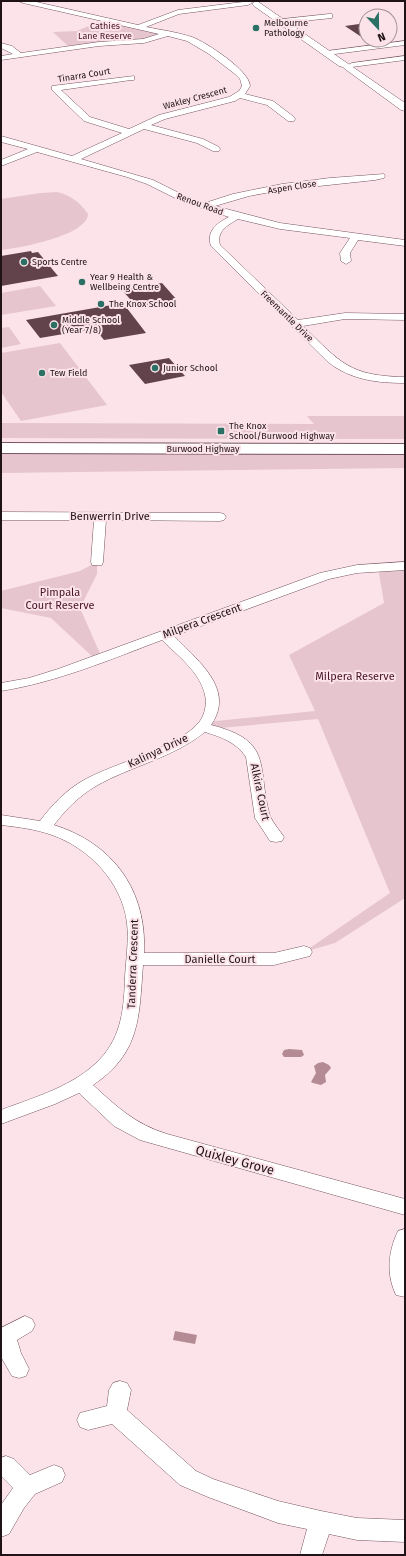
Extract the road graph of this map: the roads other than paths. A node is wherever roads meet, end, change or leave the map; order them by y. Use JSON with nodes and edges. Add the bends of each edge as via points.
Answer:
{"nodes":[{"id":1,"x":22,"y":1,"type":"edge"},
{"id":2,"x":253,"y":2,"type":"edge"},
{"id":3,"x":64,"y":4,"type":"dead end"},
{"id":4,"x":54,"y":8,"type":"junction"},
{"id":5,"x":329,"y":16,"type":"dead end"},
{"id":6,"x":282,"y":22,"type":"junction"},
{"id":7,"x":140,"y":27,"type":"junction"},
{"id":8,"x":169,"y":34,"type":"junction"},
{"id":9,"x":405,"y":43,"type":"edge"},
{"id":10,"x":1,"y":45,"type":"edge"},
{"id":11,"x":327,"y":53,"type":"junction"},
{"id":12,"x":18,"y":54,"type":"junction"},
{"id":13,"x":1,"y":58,"type":"edge"},
{"id":14,"x":405,"y":58,"type":"edge"},
{"id":15,"x":347,"y":65,"type":"junction"},
{"id":16,"x":131,"y":78,"type":"dead end"},
{"id":17,"x":240,"y":95,"type":"junction"},
{"id":18,"x":405,"y":108,"type":"edge"},
{"id":19,"x":291,"y":119,"type":"dead end"},
{"id":20,"x":144,"y":126,"type":"junction"},
{"id":21,"x":130,"y":132,"type":"junction"},
{"id":22,"x":1,"y":139,"type":"edge"},
{"id":23,"x":37,"y":149,"type":"junction"},
{"id":24,"x":216,"y":149,"type":"dead end"},
{"id":25,"x":74,"y":159,"type":"junction"},
{"id":26,"x":1,"y":163,"type":"edge"},
{"id":27,"x":381,"y":176,"type":"dead end"},
{"id":28,"x":204,"y":207,"type":"junction"},
{"id":29,"x":237,"y":216,"type":"junction"},
{"id":30,"x":356,"y":236,"type":"junction"},
{"id":31,"x":405,"y":243,"type":"edge"},
{"id":32,"x":346,"y":261,"type":"dead end"},
{"id":33,"x":405,"y":317,"type":"edge"},
{"id":34,"x":295,"y":324,"type":"junction"},
{"id":35,"x":405,"y":380,"type":"edge"},
{"id":36,"x":1,"y":438,"type":"edge"},
{"id":37,"x":405,"y":439,"type":"edge"},
{"id":38,"x":1,"y":448,"type":"edge"},
{"id":39,"x":405,"y":449,"type":"edge"},
{"id":40,"x":1,"y":516,"type":"edge"},
{"id":41,"x":100,"y":516,"type":"junction"},
{"id":42,"x":220,"y":517,"type":"dead end"},
{"id":43,"x":96,"y":562,"type":"dead end"},
{"id":44,"x":405,"y":566,"type":"edge"},
{"id":45,"x":165,"y":635,"type":"junction"},
{"id":46,"x":1,"y":687,"type":"edge"},
{"id":47,"x":203,"y":727,"type":"junction"},
{"id":48,"x":1,"y":820,"type":"edge"},
{"id":49,"x":44,"y":827,"type":"junction"},
{"id":50,"x":276,"y":837,"type":"dead end"},
{"id":51,"x":304,"y":952,"type":"dead end"},
{"id":52,"x":135,"y":959,"type":"junction"},
{"id":53,"x":81,"y":1084,"type":"junction"},
{"id":54,"x":1,"y":1117,"type":"edge"},
{"id":55,"x":405,"y":1207,"type":"edge"},
{"id":56,"x":405,"y":1237,"type":"edge"},
{"id":57,"x":403,"y":1289,"type":"dead end"},
{"id":58,"x":25,"y":1325,"type":"dead end"},
{"id":59,"x":4,"y":1332,"type":"edge"},
{"id":60,"x":19,"y":1369,"type":"dead end"},
{"id":61,"x":120,"y":1390,"type":"dead end"},
{"id":62,"x":116,"y":1414,"type":"junction"},
{"id":63,"x":88,"y":1420,"type":"dead end"},
{"id":64,"x":6,"y":1466,"type":"dead end"},
{"id":65,"x":54,"y":1475,"type":"dead end"},
{"id":66,"x":27,"y":1486,"type":"junction"},
{"id":67,"x":320,"y":1522,"type":"junction"},
{"id":68,"x":1,"y":1526,"type":"edge"},
{"id":69,"x":405,"y":1531,"type":"edge"},
{"id":70,"x":311,"y":1555,"type":"edge"}],
"edges":[{"from":1,"to":4,"type":"street","name":"Wakley Crescent"},
{"from":2,"to":6,"type":"street"},
{"from":2,"to":7,"type":"street","via":[[178,12]]},
{"from":3,"to":4,"type":"street"},
{"from":4,"to":7,"type":"street","name":"Wakley Crescent"},
{"from":5,"to":6,"type":"street"},
{"from":6,"to":11,"type":"street"},
{"from":7,"to":8,"type":"street","name":"Wakley Crescent"},
{"from":8,"to":12,"type":"street","via":[[144,41]]},
{"from":8,"to":17,"type":"street","name":"Wakley Crescent","via":[[199,43],[240,75],[246,85]]},
{"from":9,"to":11,"type":"street"},
{"from":10,"to":12,"type":"street"},
{"from":11,"to":15,"type":"street"},
{"from":12,"to":13,"type":"street"},
{"from":14,"to":15,"type":"street"},
{"from":15,"to":18,"type":"street"},
{"from":16,"to":21,"type":"street","name":"Tinarra Court","via":[[55,88],[87,119]]},
{"from":17,"to":19,"type":"street","via":[[270,103]]},
{"from":17,"to":20,"type":"street","name":"Wakley Crescent","via":[[220,103],[168,115]]},
{"from":20,"to":21,"type":"street","name":"Wakley Crescent"},
{"from":20,"to":24,"type":"street","via":[[200,141]]},
{"from":21,"to":25,"type":"street","name":"Wakley Crescent"},
{"from":22,"to":23,"type":"street","name":"Renou Road"},
{"from":23,"to":25,"type":"street","name":"Renou Road"},
{"from":23,"to":26,"type":"street"},
{"from":25,"to":28,"type":"street","name":"Renou Road","via":[[144,180]]},
{"from":27,"to":28,"type":"street","name":"Aspen Close","via":[[274,190],[228,199]]},
{"from":28,"to":29,"type":"street","name":"Renou Road"},
{"from":29,"to":30,"type":"street","name":"Renou Road","via":[[280,226]]},
{"from":29,"to":34,"type":"street","name":"Freemantle Drive","via":[[217,229],[213,235],[216,246]]},
{"from":30,"to":31,"type":"street","name":"Renou Road"},
{"from":30,"to":32,"type":"street","via":[[345,253]]},
{"from":33,"to":34,"type":"street","via":[[345,316]]},
{"from":34,"to":35,"type":"street","name":"Freemantle Drive","via":[[344,369],[377,379]]},
{"from":36,"to":37,"type":"highway","name":"Burwood Highway"},
{"from":38,"to":39,"type":"highway","name":"Burwood Highway"},
{"from":40,"to":41,"type":"street","name":"Benwerrin Drive"},
{"from":41,"to":42,"type":"street","name":"Benwerrin Drive"},
{"from":41,"to":43,"type":"street"},
{"from":44,"to":45,"type":"street","name":"Milpera Crescent","via":[[357,569],[325,576]]},
{"from":45,"to":46,"type":"street","name":"Milpera Crescent","via":[[47,677]]},
{"from":45,"to":47,"type":"street","name":"Kalinya Drive","via":[[210,686],[213,707]]},
{"from":47,"to":49,"type":"street","name":"Kalinya Drive","via":[[177,744],[89,783],[67,799]]},
{"from":47,"to":50,"type":"street","name":"Alkira Court","via":[[236,739],[249,750],[253,757],[263,818]]},
{"from":48,"to":49,"type":"street","name":"Tanderra Crescent"},
{"from":49,"to":52,"type":"street","name":"Tanderra Crescent","via":[[68,836],[88,848],[100,856],[117,875],[135,916]]},
{"from":51,"to":52,"type":"street","name":"Danielle Court","via":[[262,960]]},
{"from":52,"to":53,"type":"street","name":"Tanderra Crescent","via":[[132,1009],[127,1032],[108,1063]]},
{"from":53,"to":54,"type":"street","name":"Tanderra Crescent"},
{"from":53,"to":55,"type":"street","name":"Quixley Grove","via":[[119,1120],[150,1135],[181,1146]]},
{"from":56,"to":57,"type":"street","via":[[397,1264]]},
{"from":58,"to":59,"type":"street"},
{"from":59,"to":60,"type":"street"},
{"from":61,"to":62,"type":"street"},
{"from":62,"to":63,"type":"street"},
{"from":62,"to":67,"type":"street","via":[[188,1478],[278,1512]]},
{"from":64,"to":66,"type":"street"},
{"from":65,"to":66,"type":"street"},
{"from":66,"to":68,"type":"street"},
{"from":67,"to":69,"type":"street","via":[[357,1529]]},
{"from":67,"to":70,"type":"street"}]}
